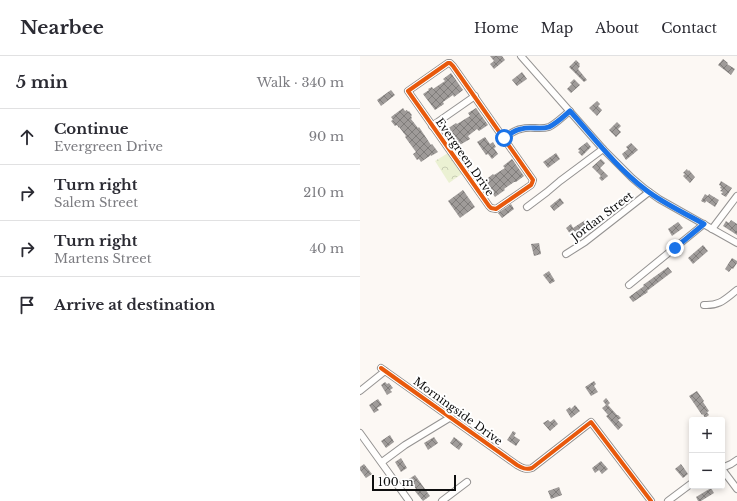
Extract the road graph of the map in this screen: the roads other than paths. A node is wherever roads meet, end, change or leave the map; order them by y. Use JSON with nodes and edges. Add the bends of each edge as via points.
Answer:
{"nodes":[{"id":1,"x":521,"y":56,"type":"edge"},
{"id":2,"x":475,"y":96,"type":"junction"},
{"id":3,"x":570,"y":111,"type":"junction"},
{"id":4,"x":432,"y":126,"type":"junction"},
{"id":5,"x":504,"y":138,"type":"junction"},
{"id":6,"x":603,"y":149,"type":"junction"},
{"id":7,"x":649,"y":192,"type":"junction"},
{"id":8,"x":737,"y":196,"type":"edge"},
{"id":9,"x":527,"y":207,"type":"dead end"},
{"id":10,"x":704,"y":224,"type":"junction"},
{"id":11,"x":712,"y":229,"type":"junction"},
{"id":12,"x":737,"y":243,"type":"edge"},
{"id":13,"x":566,"y":254,"type":"dead end"},
{"id":14,"x":629,"y":285,"type":"dead end"},
{"id":15,"x":737,"y":290,"type":"edge"},
{"id":16,"x":704,"y":304,"type":"dead end"},
{"id":17,"x":360,"y":390,"type":"edge"},
{"id":18,"x":451,"y":417,"type":"junction"},
{"id":19,"x":360,"y":433,"type":"edge"},
{"id":20,"x":737,"y":460,"type":"edge"},
{"id":21,"x":382,"y":462,"type":"junction"},
{"id":22,"x":725,"y":467,"type":"edge"},
{"id":23,"x":725,"y":472,"type":"edge"},
{"id":24,"x":467,"y":482,"type":"dead end"},
{"id":25,"x":689,"y":485,"type":"edge"},
{"id":26,"x":737,"y":489,"type":"edge"},
{"id":27,"x":409,"y":501,"type":"edge"},
{"id":28,"x":442,"y":501,"type":"edge"},
{"id":29,"x":651,"y":501,"type":"edge"},
{"id":30,"x":668,"y":501,"type":"edge"}],
"edges":[{"from":1,"to":3,"type":"street"},
{"from":2,"to":4,"type":"street","name":"Evergreen Drive"},
{"from":2,"to":4,"type":"street","name":"Evergreen Drive","via":[[453,66],[450,63],[446,64],[408,91]]},
{"from":2,"to":5,"type":"street","name":"Evergreen Drive"},
{"from":3,"to":5,"type":"street","via":[[548,127],[521,128]]},
{"from":3,"to":6,"type":"street"},
{"from":4,"to":5,"type":"street","name":"Evergreen Drive","via":[[488,206],[493,209],[499,208],[533,182]]},
{"from":6,"to":7,"type":"street"},
{"from":6,"to":9,"type":"street"},
{"from":7,"to":10,"type":"street"},
{"from":7,"to":13,"type":"street","name":"Jordan Street"},
{"from":8,"to":11,"type":"street"},
{"from":10,"to":11,"type":"street"},
{"from":10,"to":14,"type":"street"},
{"from":11,"to":12,"type":"street"},
{"from":15,"to":16,"type":"street","via":[[715,305]]},
{"from":17,"to":18,"type":"street","name":"Morningside Drive","via":[[383,369]]},
{"from":18,"to":21,"type":"street"},
{"from":18,"to":29,"type":"street","name":"Morningside Drive","via":[[524,469],[532,468],[592,422]]},
{"from":19,"to":21,"type":"street"},
{"from":20,"to":22,"type":"street"},
{"from":21,"to":27,"type":"street"},
{"from":23,"to":26,"type":"street"},
{"from":24,"to":28,"type":"street"},
{"from":25,"to":30,"type":"street"}]}
